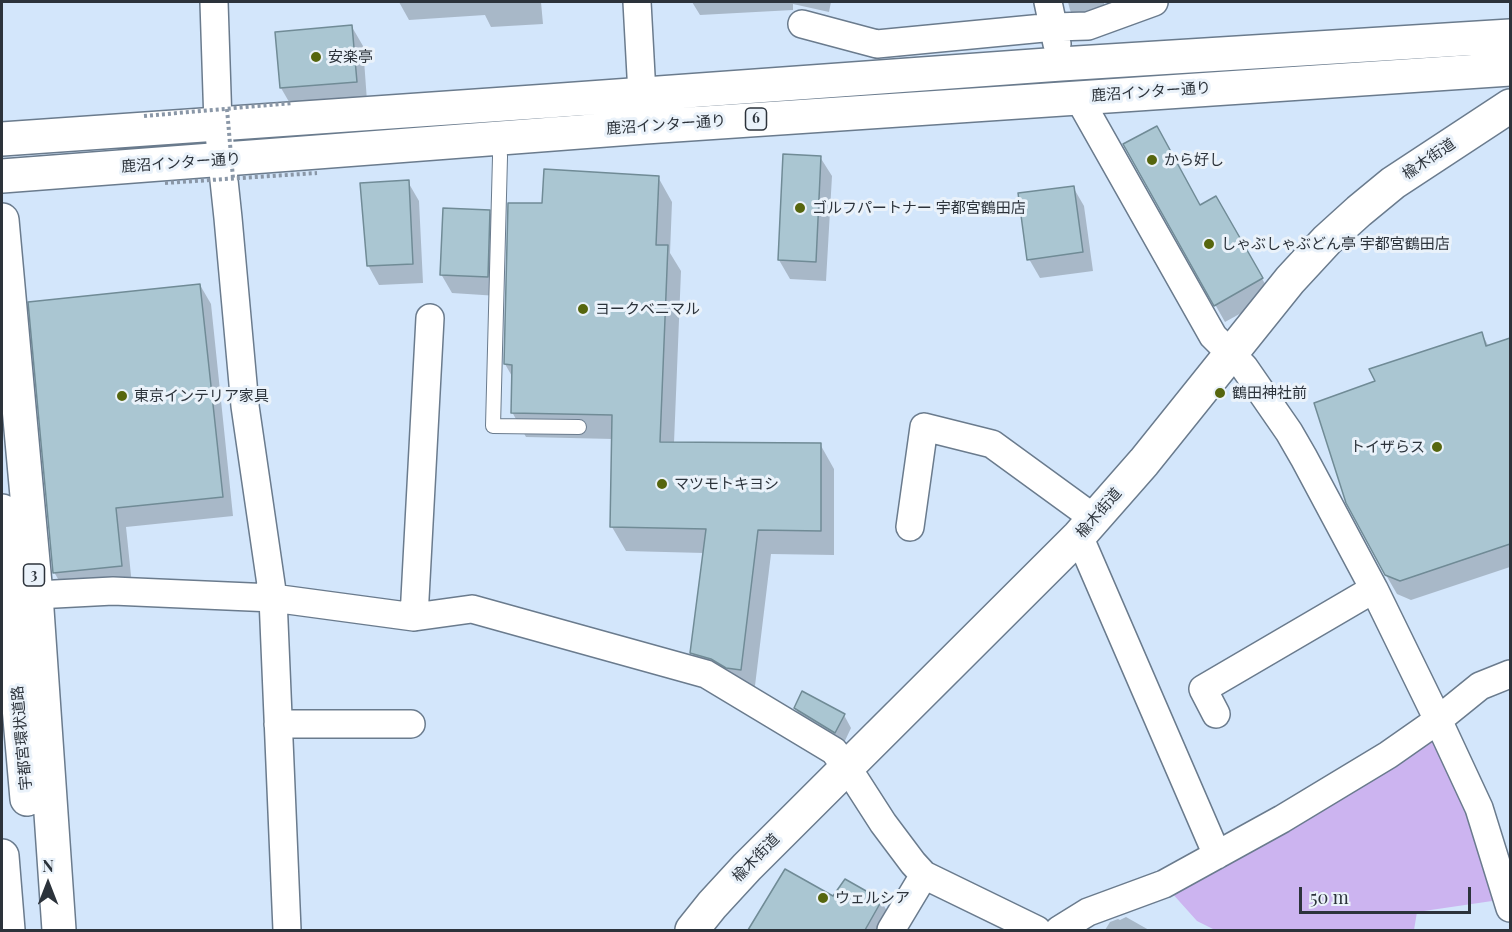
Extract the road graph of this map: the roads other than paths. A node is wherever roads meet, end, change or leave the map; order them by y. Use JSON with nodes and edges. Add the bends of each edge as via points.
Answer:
{"nodes":[{"id":1,"x":214,"y":2,"type":"edge"},
{"id":2,"x":637,"y":2,"type":"edge"},
{"id":3,"x":1154,"y":2,"type":"edge"},
{"id":4,"x":1051,"y":14,"type":"edge"},
{"id":5,"x":802,"y":24,"type":"dead end"},
{"id":6,"x":1510,"y":36,"type":"edge"},
{"id":7,"x":1060,"y":64,"type":"junction"},
{"id":8,"x":1510,"y":69,"type":"edge"},
{"id":9,"x":642,"y":94,"type":"junction"},
{"id":10,"x":1077,"y":97,"type":"junction"},
{"id":11,"x":1510,"y":106,"type":"edge"},
{"id":12,"x":222,"y":116,"type":"junction"},
{"id":13,"x":499,"y":138,"type":"junction"},
{"id":14,"x":2,"y":139,"type":"edge"},
{"id":15,"x":227,"y":169,"type":"junction"},
{"id":16,"x":2,"y":176,"type":"edge"},
{"id":17,"x":2,"y":220,"type":"edge"},
{"id":18,"x":430,"y":318,"type":"dead end"},
{"id":19,"x":1231,"y":354,"type":"junction"},
{"id":20,"x":579,"y":426,"type":"dead end"},
{"id":21,"x":2,"y":511,"type":"edge"},
{"id":22,"x":910,"y":527,"type":"dead end"},
{"id":23,"x":1087,"y":527,"type":"junction"},
{"id":24,"x":1374,"y":590,"type":"junction"},
{"id":25,"x":36,"y":595,"type":"junction"},
{"id":26,"x":273,"y":598,"type":"junction"},
{"id":27,"x":414,"y":617,"type":"junction"},
{"id":28,"x":1510,"y":674,"type":"edge"},
{"id":29,"x":1216,"y":714,"type":"dead end"},
{"id":30,"x":1438,"y":720,"type":"junction"},
{"id":31,"x":278,"y":724,"type":"junction"},
{"id":32,"x":411,"y":724,"type":"dead end"},
{"id":33,"x":846,"y":767,"type":"junction"},
{"id":34,"x":1217,"y":855,"type":"junction"},
{"id":35,"x":2,"y":856,"type":"edge"},
{"id":36,"x":924,"y":875,"type":"junction"},
{"id":37,"x":1510,"y":908,"type":"edge"},
{"id":38,"x":8,"y":930,"type":"edge"},
{"id":39,"x":39,"y":930,"type":"edge"},
{"id":40,"x":59,"y":930,"type":"edge"},
{"id":41,"x":287,"y":930,"type":"edge"},
{"id":42,"x":692,"y":930,"type":"edge"},
{"id":43,"x":891,"y":930,"type":"edge"},
{"id":44,"x":1037,"y":930,"type":"edge"},
{"id":45,"x":1059,"y":930,"type":"edge"}],
"edges":[{"from":1,"to":12,"type":"street"},
{"from":2,"to":9,"type":"street"},
{"from":3,"to":4,"type":"street","via":[[1088,26]]},
{"from":4,"to":5,"type":"street","via":[[877,44]]},
{"from":4,"to":7,"type":"street"},
{"from":6,"to":7,"type":"main road","number":"6"},
{"from":7,"to":9,"type":"main road","number":"6"},
{"from":8,"to":10,"type":"main road","name":"鹿沼インター通り","number":"6"},
{"from":9,"to":12,"type":"main road","number":"6"},
{"from":10,"to":13,"type":"main road","name":"鹿沼インター通り","number":"6"},
{"from":10,"to":19,"type":"street","via":[[1213,336]]},
{"from":11,"to":19,"type":"main road","name":"楡木街道","via":[[1426,160],[1359,211],[1290,280]]},
{"from":12,"to":14,"type":"main road","number":"6"},
{"from":12,"to":15,"type":"street"},
{"from":13,"to":15,"type":"main road","name":"鹿沼インター通り","number":"6"},
{"from":13,"to":20,"type":"lane","via":[[493,426]]},
{"from":15,"to":16,"type":"main road","name":"鹿沼インター通り","number":"6"},
{"from":15,"to":26,"type":"street","via":[[245,406]]},
{"from":17,"to":25,"type":"main road","number":"3"},
{"from":18,"to":27,"type":"street"},
{"from":19,"to":23,"type":"main road","name":"楡木街道"},
{"from":19,"to":24,"type":"street","via":[[1244,367],[1304,458]]},
{"from":21,"to":39,"type":"main road","name":"宇都宮環状道路","number":"3"},
{"from":22,"to":23,"type":"street","via":[[924,427],[992,444]]},
{"from":23,"to":33,"type":"main road","name":"楡木街道"},
{"from":23,"to":34,"type":"street"},
{"from":24,"to":29,"type":"street","via":[[1203,689]]},
{"from":24,"to":30,"type":"street"},
{"from":25,"to":26,"type":"street","via":[[113,591]]},
{"from":25,"to":40,"type":"main road","number":"3"},
{"from":26,"to":27,"type":"street"},
{"from":26,"to":31,"type":"street"},
{"from":27,"to":33,"type":"street","via":[[472,609],[706,674],[834,751]]},
{"from":28,"to":30,"type":"street","via":[[1480,686]]},
{"from":30,"to":34,"type":"street","via":[[1388,755]]},
{"from":30,"to":37,"type":"street","via":[[1479,808]]},
{"from":31,"to":32,"type":"street"},
{"from":31,"to":41,"type":"street"},
{"from":33,"to":36,"type":"street"},
{"from":33,"to":42,"type":"main road","name":"楡木街道","via":[[747,867]]},
{"from":34,"to":45,"type":"street","via":[[1164,884],[1088,912]]},
{"from":35,"to":38,"type":"main road"},
{"from":36,"to":43,"type":"street"},
{"from":36,"to":44,"type":"street"}]}
